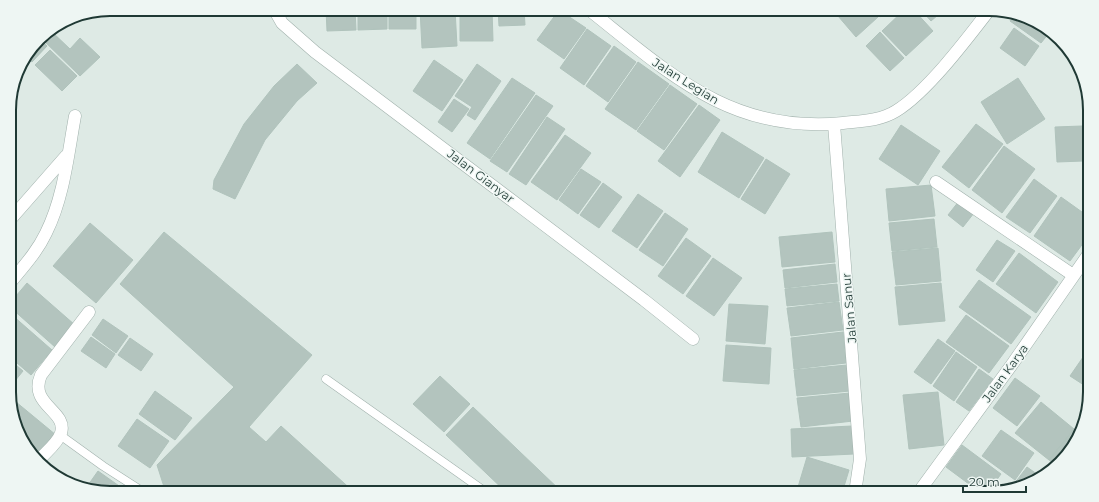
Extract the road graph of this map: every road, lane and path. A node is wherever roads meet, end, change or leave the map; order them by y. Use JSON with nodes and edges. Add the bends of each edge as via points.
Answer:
{"nodes":[{"id":1,"x":277,"y":16,"type":"edge"},
{"id":2,"x":597,"y":16,"type":"edge"},
{"id":3,"x":984,"y":16,"type":"edge"},
{"id":4,"x":75,"y":116,"type":"dead end"},
{"id":5,"x":834,"y":124,"type":"junction"},
{"id":6,"x":68,"y":154,"type":"junction"},
{"id":7,"x":936,"y":182,"type":"dead end"},
{"id":8,"x":16,"y":214,"type":"edge"},
{"id":9,"x":1083,"y":261,"type":"edge"},
{"id":10,"x":1073,"y":275,"type":"junction"},
{"id":11,"x":16,"y":276,"type":"edge"},
{"id":12,"x":89,"y":312,"type":"dead end"},
{"id":13,"x":693,"y":339,"type":"dead end"},
{"id":14,"x":326,"y":379,"type":"dead end"},
{"id":15,"x":60,"y":435,"type":"junction"},
{"id":16,"x":42,"y":456,"type":"edge"},
{"id":17,"x":134,"y":486,"type":"edge"},
{"id":18,"x":477,"y":486,"type":"edge"},
{"id":19,"x":856,"y":486,"type":"edge"},
{"id":20,"x":923,"y":486,"type":"edge"}],
"edges":[{"from":1,"to":13,"type":"street","name":"Jalan Gianyar","via":[[315,52]]},
{"from":2,"to":5,"type":"street","name":"Jalan Legian","via":[[667,72],[703,94],[741,112],[769,120]]},
{"from":3,"to":5,"type":"street","name":"Jalan Legian","via":[[942,68],[897,110],[870,120]]},
{"from":4,"to":6,"type":"street"},
{"from":5,"to":19,"type":"street","name":"Jalan Sanur","via":[[860,443]]},
{"from":6,"to":8,"type":"street"},
{"from":6,"to":11,"type":"street","via":[[61,190],[47,232]]},
{"from":7,"to":10,"type":"street"},
{"from":9,"to":10,"type":"street","name":"Jalan Karya"},
{"from":10,"to":20,"type":"street","name":"Jalan Karya","via":[[1013,364]]},
{"from":12,"to":15,"type":"street","via":[[41,375],[37,384],[42,399],[59,420],[62,427]]},
{"from":14,"to":18,"type":"lane"},
{"from":15,"to":16,"type":"street"},
{"from":15,"to":17,"type":"lane"}]}
